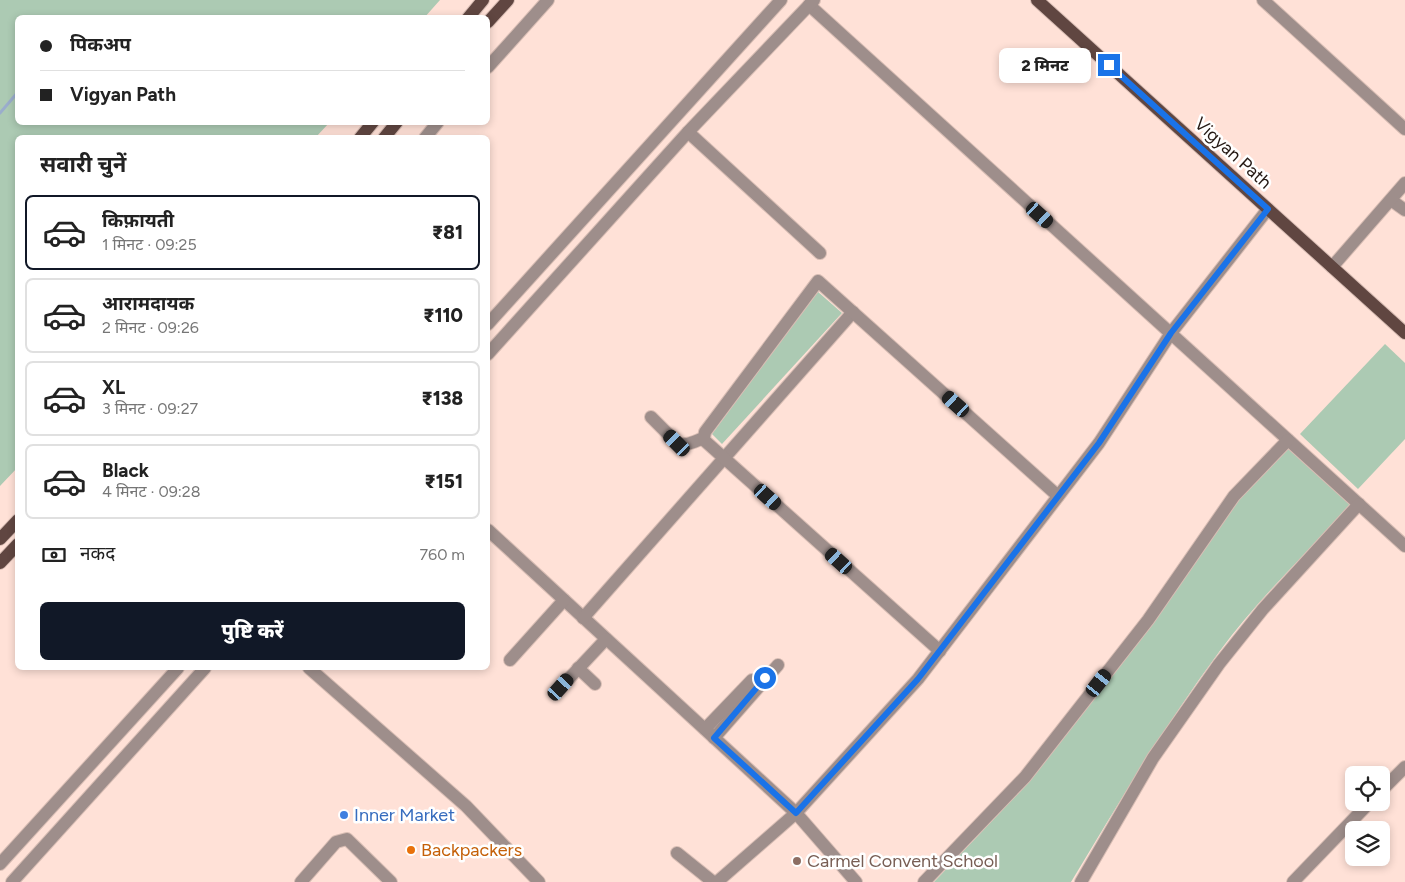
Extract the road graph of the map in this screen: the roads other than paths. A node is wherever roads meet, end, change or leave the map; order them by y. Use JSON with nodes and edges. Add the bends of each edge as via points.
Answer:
{"nodes":[{"id":1,"x":483,"y":0,"type":"edge"},
{"id":2,"x":508,"y":0,"type":"edge"},
{"id":3,"x":548,"y":0,"type":"edge"},
{"id":4,"x":781,"y":0,"type":"edge"},
{"id":5,"x":1037,"y":0,"type":"edge"},
{"id":6,"x":1263,"y":0,"type":"edge"},
{"id":7,"x":811,"y":3,"type":"edge"},
{"id":8,"x":470,"y":15,"type":"edge"},
{"id":9,"x":490,"y":20,"type":"edge"},
{"id":10,"x":490,"y":66,"type":"edge"},
{"id":11,"x":371,"y":125,"type":"edge"},
{"id":12,"x":395,"y":125,"type":"edge"},
{"id":13,"x":436,"y":125,"type":"edge"},
{"id":14,"x":1405,"y":129,"type":"edge"},
{"id":15,"x":688,"y":132,"type":"junction"},
{"id":16,"x":362,"y":135,"type":"edge"},
{"id":17,"x":386,"y":135,"type":"edge"},
{"id":18,"x":427,"y":135,"type":"edge"},
{"id":19,"x":1405,"y":184,"type":"edge"},
{"id":20,"x":1391,"y":200,"type":"junction"},
{"id":21,"x":1268,"y":209,"type":"junction"},
{"id":22,"x":1405,"y":210,"type":"edge"},
{"id":23,"x":820,"y":253,"type":"dead end"},
{"id":24,"x":1332,"y":267,"type":"junction"},
{"id":25,"x":853,"y":312,"type":"junction"},
{"id":26,"x":490,"y":322,"type":"edge"},
{"id":27,"x":1171,"y":333,"type":"junction"},
{"id":28,"x":1405,"y":333,"type":"edge"},
{"id":29,"x":490,"y":352,"type":"edge"},
{"id":30,"x":651,"y":417,"type":"dead end"},
{"id":31,"x":704,"y":438,"type":"junction"},
{"id":32,"x":1288,"y":440,"type":"junction"},
{"id":33,"x":725,"y":459,"type":"junction"},
{"id":34,"x":1058,"y":496,"type":"junction"},
{"id":35,"x":1359,"y":504,"type":"junction"},
{"id":36,"x":15,"y":523,"type":"edge"},
{"id":37,"x":490,"y":532,"type":"edge"},
{"id":38,"x":1,"y":535,"type":"edge"},
{"id":39,"x":15,"y":544,"type":"edge"},
{"id":40,"x":1405,"y":546,"type":"edge"},
{"id":41,"x":15,"y":547,"type":"edge"},
{"id":42,"x":0,"y":563,"type":"edge"},
{"id":43,"x":564,"y":600,"type":"junction"},
{"id":44,"x":583,"y":618,"type":"junction"},
{"id":45,"x":602,"y":635,"type":"junction"},
{"id":46,"x":940,"y":651,"type":"junction"},
{"id":47,"x":510,"y":660,"type":"dead end"},
{"id":48,"x":778,"y":664,"type":"dead end"},
{"id":49,"x":578,"y":668,"type":"junction"},
{"id":50,"x":176,"y":670,"type":"edge"},
{"id":51,"x":203,"y":670,"type":"edge"},
{"id":52,"x":311,"y":670,"type":"edge"},
{"id":53,"x":752,"y":680,"type":"dead end"},
{"id":54,"x":595,"y":684,"type":"dead end"},
{"id":55,"x":709,"y":733,"type":"junction"},
{"id":56,"x":1405,"y":767,"type":"edge"},
{"id":57,"x":1390,"y":782,"type":"edge"},
{"id":58,"x":1361,"y":811,"type":"edge"},
{"id":59,"x":796,"y":813,"type":"junction"},
{"id":60,"x":677,"y":853,"type":"dead end"},
{"id":61,"x":0,"y":864,"type":"edge"},
{"id":62,"x":12,"y":882,"type":"edge"},
{"id":63,"x":301,"y":882,"type":"edge"},
{"id":64,"x":391,"y":882,"type":"edge"},
{"id":65,"x":539,"y":882,"type":"edge"},
{"id":66,"x":713,"y":882,"type":"edge"},
{"id":67,"x":717,"y":882,"type":"edge"},
{"id":68,"x":856,"y":882,"type":"edge"},
{"id":69,"x":924,"y":882,"type":"edge"},
{"id":70,"x":1081,"y":882,"type":"edge"},
{"id":71,"x":1293,"y":882,"type":"edge"}],
"edges":[{"from":1,"to":8,"type":"main road"},
{"from":2,"to":9,"type":"main road"},
{"from":3,"to":10,"type":"street"},
{"from":4,"to":26,"type":"street"},
{"from":5,"to":21,"type":"main road","name":"Vigyan Path"},
{"from":6,"to":14,"type":"street"},
{"from":7,"to":15,"type":"street"},
{"from":7,"to":27,"type":"street"},
{"from":11,"to":16,"type":"main road"},
{"from":12,"to":17,"type":"main road"},
{"from":13,"to":18,"type":"street"},
{"from":15,"to":23,"type":"street"},
{"from":15,"to":29,"type":"street"},
{"from":19,"to":20,"type":"street"},
{"from":20,"to":22,"type":"street"},
{"from":20,"to":24,"type":"street"},
{"from":21,"to":24,"type":"main road","name":"Vigyan Path"},
{"from":21,"to":27,"type":"street"},
{"from":24,"to":28,"type":"main road","name":"Vigyan Path"},
{"from":25,"to":31,"type":"street","via":[[818,281],[705,432]]},
{"from":25,"to":33,"type":"street"},
{"from":25,"to":34,"type":"street"},
{"from":27,"to":32,"type":"street"},
{"from":27,"to":34,"type":"street","via":[[1099,443]]},
{"from":30,"to":31,"type":"street","via":[[677,443],[686,445]]},
{"from":31,"to":33,"type":"street"},
{"from":32,"to":35,"type":"street"},
{"from":32,"to":69,"type":"street","via":[[1234,496],[1148,620],[1025,777]]},
{"from":33,"to":44,"type":"street"},
{"from":33,"to":46,"type":"street"},
{"from":34,"to":46,"type":"street"},
{"from":35,"to":40,"type":"street"},
{"from":35,"to":70,"type":"street","via":[[1263,609],[1219,664],[1153,758]]},
{"from":36,"to":38,"type":"main road"},
{"from":37,"to":43,"type":"street"},
{"from":38,"to":39,"type":"street"},
{"from":41,"to":42,"type":"main road"},
{"from":43,"to":44,"type":"street"},
{"from":43,"to":47,"type":"street"},
{"from":44,"to":45,"type":"street"},
{"from":45,"to":49,"type":"street"},
{"from":45,"to":49,"type":"street","via":[[558,685]]},
{"from":45,"to":55,"type":"street"},
{"from":46,"to":59,"type":"street"},
{"from":48,"to":55,"type":"street"},
{"from":49,"to":54,"type":"street"},
{"from":50,"to":61,"type":"street"},
{"from":51,"to":62,"type":"street"},
{"from":52,"to":65,"type":"street","via":[[466,806]]},
{"from":53,"to":55,"type":"street"},
{"from":55,"to":59,"type":"street"},
{"from":56,"to":57,"type":"street"},
{"from":58,"to":71,"type":"street"},
{"from":59,"to":67,"type":"street"},
{"from":59,"to":68,"type":"street"},
{"from":60,"to":66,"type":"street"},
{"from":63,"to":64,"type":"street","via":[[336,842],[346,840]]}]}
